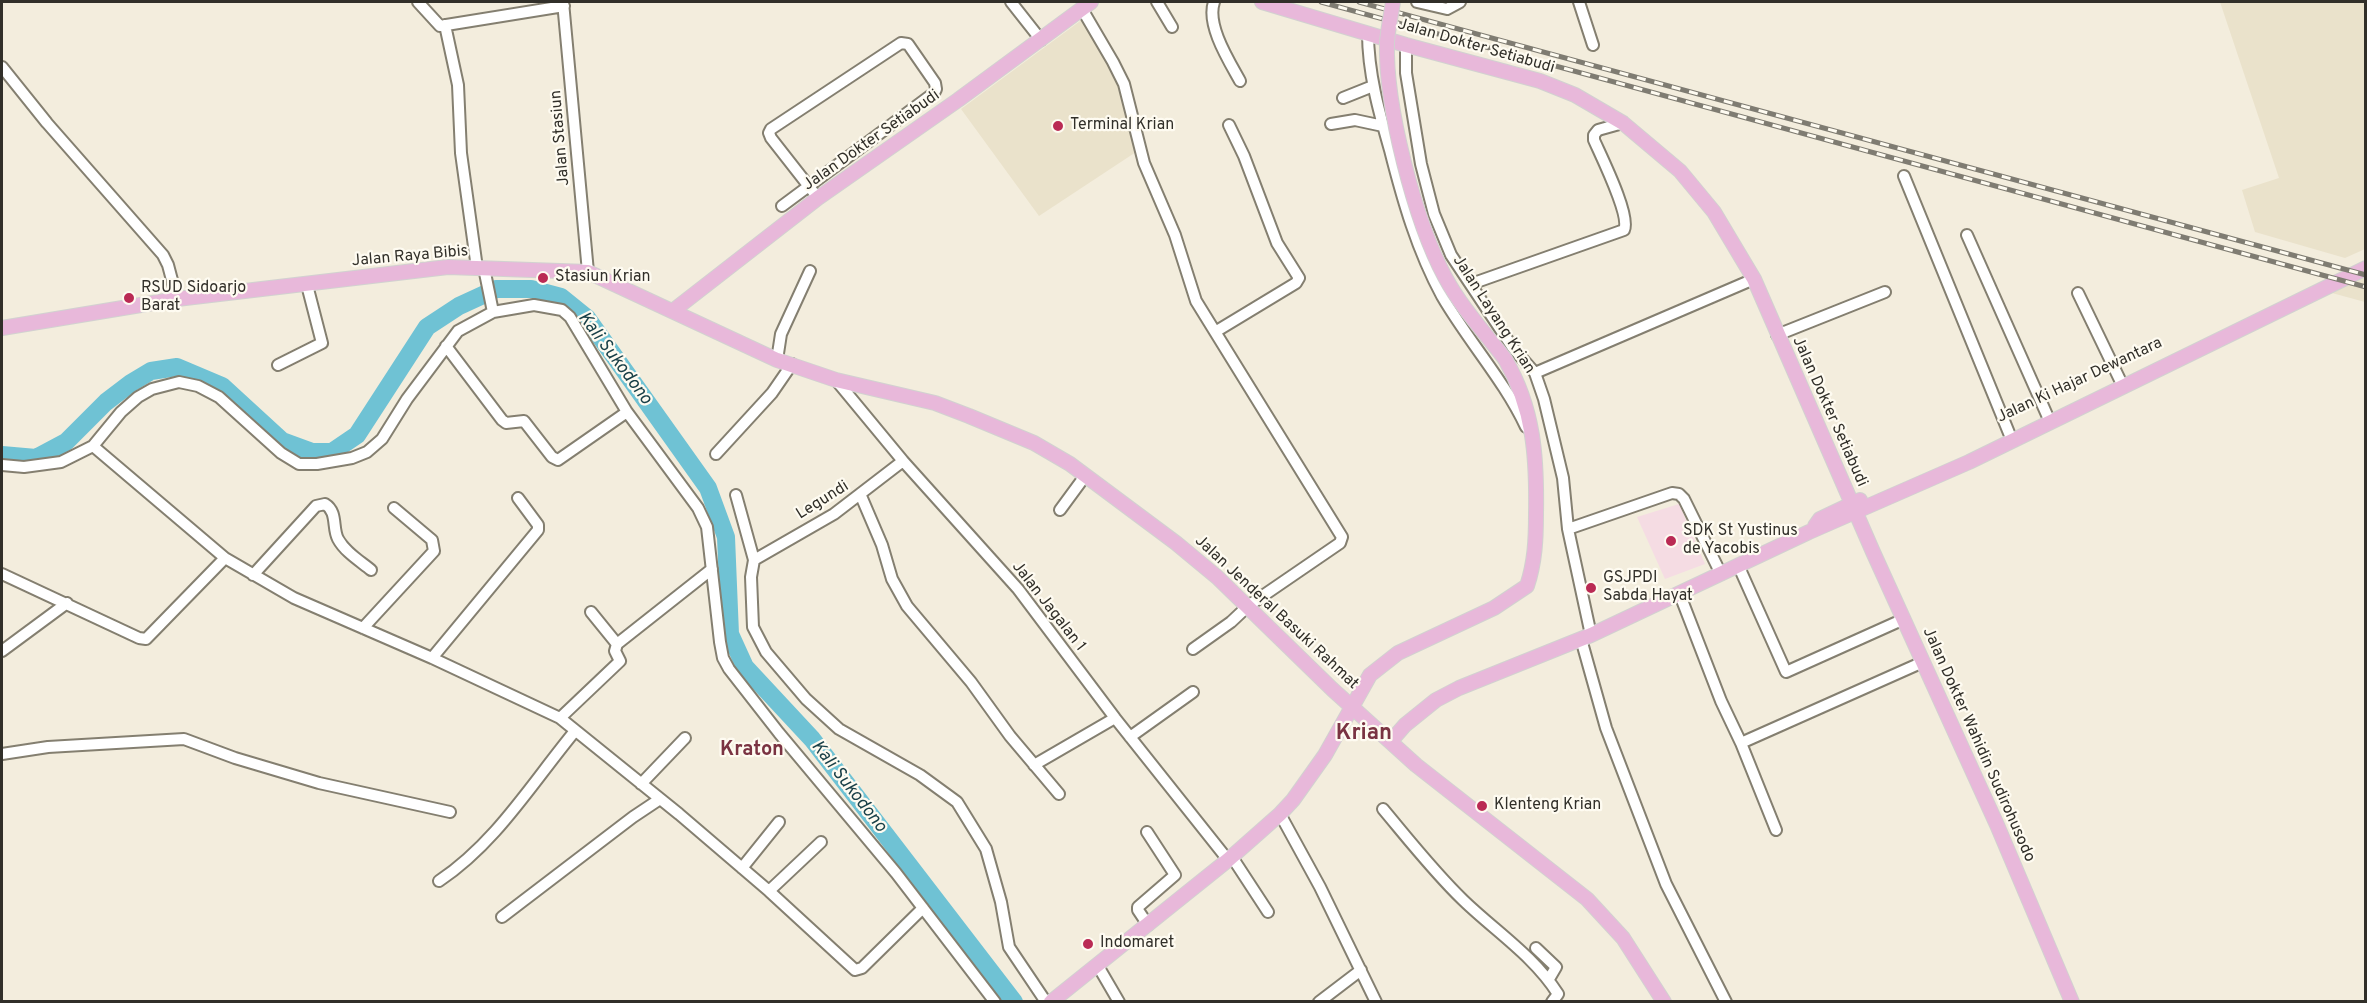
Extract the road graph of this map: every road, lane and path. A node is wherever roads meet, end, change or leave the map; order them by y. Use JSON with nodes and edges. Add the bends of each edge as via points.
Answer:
{"nodes":[{"id":1,"x":418,"y":2,"type":"edge"},
{"id":2,"x":1011,"y":2,"type":"edge"},
{"id":3,"x":1157,"y":2,"type":"edge"},
{"id":4,"x":1214,"y":2,"type":"edge"},
{"id":5,"x":1262,"y":2,"type":"edge"},
{"id":6,"x":1394,"y":2,"type":"edge"},
{"id":7,"x":1417,"y":2,"type":"edge"},
{"id":8,"x":1460,"y":2,"type":"edge"},
{"id":9,"x":1579,"y":2,"type":"edge"},
{"id":10,"x":563,"y":4,"type":"edge"},
{"id":11,"x":1087,"y":5,"type":"edge"},
{"id":12,"x":445,"y":25,"type":"junction"},
{"id":13,"x":1172,"y":27,"type":"dead end"},
{"id":14,"x":1374,"y":35,"type":"junction"},
{"id":15,"x":1041,"y":40,"type":"junction"},
{"id":16,"x":1404,"y":44,"type":"junction"},
{"id":17,"x":1593,"y":45,"type":"dead end"},
{"id":18,"x":2,"y":66,"type":"edge"},
{"id":19,"x":1240,"y":81,"type":"dead end"},
{"id":20,"x":1373,"y":86,"type":"junction"},
{"id":21,"x":1343,"y":98,"type":"dead end"},
{"id":22,"x":1623,"y":123,"type":"junction"},
{"id":23,"x":1331,"y":124,"type":"dead end"},
{"id":24,"x":1229,"y":125,"type":"dead end"},
{"id":25,"x":1383,"y":126,"type":"junction"},
{"id":26,"x":1904,"y":176,"type":"dead end"},
{"id":27,"x":808,"y":186,"type":"junction"},
{"id":28,"x":818,"y":198,"type":"junction"},
{"id":29,"x":782,"y":206,"type":"dead end"},
{"id":30,"x":1428,"y":215,"type":"junction"},
{"id":31,"x":1409,"y":221,"type":"junction"},
{"id":32,"x":1967,"y":234,"type":"dead end"},
{"id":33,"x":2366,"y":258,"type":"edge"},
{"id":34,"x":480,"y":268,"type":"junction"},
{"id":35,"x":2366,"y":268,"type":"edge"},
{"id":36,"x":810,"y":271,"type":"dead end"},
{"id":37,"x":588,"y":272,"type":"junction"},
{"id":38,"x":1754,"y":279,"type":"junction"},
{"id":39,"x":1471,"y":284,"type":"junction"},
{"id":40,"x":307,"y":285,"type":"junction"},
{"id":41,"x":1885,"y":292,"type":"dead end"},
{"id":42,"x":2078,"y":293,"type":"dead end"},
{"id":43,"x":177,"y":299,"type":"junction"},
{"id":44,"x":492,"y":310,"type":"junction"},
{"id":45,"x":674,"y":310,"type":"junction"},
{"id":46,"x":692,"y":320,"type":"joint"},
{"id":47,"x":2,"y":328,"type":"edge"},
{"id":48,"x":1215,"y":332,"type":"junction"},
{"id":49,"x":1777,"y":335,"type":"junction"},
{"id":50,"x":446,"y":346,"type":"junction"},
{"id":51,"x":777,"y":360,"type":"junction"},
{"id":52,"x":792,"y":364,"type":"junction"},
{"id":53,"x":278,"y":365,"type":"dead end"},
{"id":54,"x":1536,"y":373,"type":"junction"},
{"id":55,"x":836,"y":380,"type":"junction"},
{"id":56,"x":2120,"y":380,"type":"junction"},
{"id":57,"x":627,"y":412,"type":"junction"},
{"id":58,"x":2047,"y":415,"type":"junction"},
{"id":59,"x":2010,"y":433,"type":"junction"},
{"id":60,"x":93,"y":446,"type":"junction"},
{"id":61,"x":716,"y":454,"type":"dead end"},
{"id":62,"x":903,"y":461,"type":"junction"},
{"id":63,"x":2,"y":465,"type":"edge"},
{"id":64,"x":1536,"y":471,"type":"junction"},
{"id":65,"x":1085,"y":476,"type":"junction"},
{"id":66,"x":736,"y":495,"type":"dead end"},
{"id":67,"x":861,"y":496,"type":"junction"},
{"id":68,"x":518,"y":498,"type":"dead end"},
{"id":69,"x":394,"y":507,"type":"dead end"},
{"id":70,"x":1853,"y":508,"type":"junction"},
{"id":71,"x":1060,"y":510,"type":"dead end"},
{"id":72,"x":1568,"y":529,"type":"junction"},
{"id":73,"x":225,"y":558,"type":"junction"},
{"id":74,"x":754,"y":560,"type":"junction"},
{"id":75,"x":1739,"y":567,"type":"junction"},
{"id":76,"x":712,"y":569,"type":"junction"},
{"id":77,"x":370,"y":570,"type":"dead end"},
{"id":78,"x":2,"y":574,"type":"edge"},
{"id":79,"x":1721,"y":574,"type":"junction"},
{"id":80,"x":253,"y":575,"type":"junction"},
{"id":81,"x":1680,"y":595,"type":"junction"},
{"id":82,"x":67,"y":603,"type":"junction"},
{"id":83,"x":1248,"y":606,"type":"junction"},
{"id":84,"x":591,"y":612,"type":"dead end"},
{"id":85,"x":1904,"y":619,"type":"junction"},
{"id":86,"x":363,"y":628,"type":"junction"},
{"id":87,"x":1586,"y":637,"type":"junction"},
{"id":88,"x":617,"y":644,"type":"junction"},
{"id":89,"x":1193,"y":649,"type":"dead end"},
{"id":90,"x":2,"y":651,"type":"edge"},
{"id":91,"x":432,"y":658,"type":"junction"},
{"id":92,"x":1923,"y":662,"type":"junction"},
{"id":93,"x":1193,"y":692,"type":"dead end"},
{"id":94,"x":1353,"y":706,"type":"junction"},
{"id":95,"x":560,"y":718,"type":"junction"},
{"id":96,"x":1115,"y":718,"type":"junction"},
{"id":97,"x":575,"y":731,"type":"junction"},
{"id":98,"x":1130,"y":737,"type":"junction"},
{"id":99,"x":685,"y":738,"type":"dead end"},
{"id":100,"x":1391,"y":741,"type":"junction"},
{"id":101,"x":1740,"y":743,"type":"junction"},
{"id":102,"x":2,"y":754,"type":"edge"},
{"id":103,"x":1034,"y":765,"type":"junction"},
{"id":104,"x":641,"y":784,"type":"junction"},
{"id":105,"x":1059,"y":794,"type":"dead end"},
{"id":106,"x":660,"y":799,"type":"junction"},
{"id":107,"x":1383,"y":809,"type":"dead end"},
{"id":108,"x":450,"y":812,"type":"dead end"},
{"id":109,"x":1280,"y":814,"type":"junction"},
{"id":110,"x":778,"y":822,"type":"dead end"},
{"id":111,"x":1776,"y":830,"type":"dead end"},
{"id":112,"x":1147,"y":832,"type":"dead end"},
{"id":113,"x":821,"y":842,"type":"dead end"},
{"id":114,"x":1230,"y":858,"type":"junction"},
{"id":115,"x":742,"y":868,"type":"junction"},
{"id":116,"x":439,"y":881,"type":"dead end"},
{"id":117,"x":769,"y":891,"type":"junction"},
{"id":118,"x":923,"y":908,"type":"junction"},
{"id":119,"x":1268,"y":912,"type":"dead end"},
{"id":120,"x":502,"y":917,"type":"dead end"},
{"id":121,"x":1148,"y":924,"type":"junction"},
{"id":122,"x":1536,"y":948,"type":"dead end"},
{"id":123,"x":1098,"y":966,"type":"junction"},
{"id":124,"x":1361,"y":970,"type":"junction"},
{"id":125,"x":1552,"y":976,"type":"junction"},
{"id":126,"x":995,"y":1002,"type":"edge"},
{"id":127,"x":1046,"y":1002,"type":"edge"},
{"id":128,"x":1051,"y":1002,"type":"edge"},
{"id":129,"x":1119,"y":1002,"type":"edge"},
{"id":130,"x":1319,"y":1002,"type":"edge"},
{"id":131,"x":1376,"y":1002,"type":"edge"},
{"id":132,"x":1552,"y":1002,"type":"edge"},
{"id":133,"x":1665,"y":1002,"type":"edge"},
{"id":134,"x":1726,"y":1002,"type":"edge"},
{"id":135,"x":2072,"y":1002,"type":"edge"}],
"edges":[{"from":1,"to":12,"type":"street","via":[[437,25]]},
{"from":2,"to":15,"type":"street"},
{"from":3,"to":13,"type":"street"},
{"from":4,"to":19,"type":"street","via":[[1218,39]]},
{"from":5,"to":14,"type":"main road","name":"Jalan Dokter Setiabudi"},
{"from":6,"to":64,"type":"main road","name":"Jalan Layang Krian","bridge":true,"via":[[1387,42],[1389,75],[1397,126],[1424,230],[1446,278],[1518,381],[1533,430]]},
{"from":7,"to":8,"type":"street","via":[[1447,9]]},
{"from":9,"to":17,"type":"street"},
{"from":10,"to":12,"type":"street"},
{"from":10,"to":37,"type":"street","name":"Jalan Stasiun"},
{"from":11,"to":15,"type":"main road","name":"Jalan Dokter Setiabudi"},
{"from":11,"to":48,"type":"street","via":[[1124,84],[1144,163],[1175,235],[1196,301]]},
{"from":12,"to":34,"type":"street","via":[[458,84],[461,153]]},
{"from":14,"to":16,"type":"main road","name":"Jalan Dokter Setiabudi"},
{"from":14,"to":20,"type":"street","via":[[1368,53]]},
{"from":15,"to":28,"type":"main road","name":"Jalan Dokter Setiabudi"},
{"from":16,"to":22,"type":"main road","name":"Jalan Dokter Setiabudi","via":[[1540,81],[1575,95]]},
{"from":16,"to":30,"type":"street"},
{"from":18,"to":43,"type":"street","via":[[163,255]]},
{"from":20,"to":21,"type":"street"},
{"from":20,"to":25,"type":"street"},
{"from":22,"to":38,"type":"main road","name":"Jalan Dokter Setiabudi","via":[[1680,171],[1713,212]]},
{"from":22,"to":39,"type":"street","via":[[1598,130],[1594,140],[1624,212],[1624,230]]},
{"from":23,"to":25,"type":"street","via":[[1355,120]]},
{"from":24,"to":48,"type":"street","via":[[1245,156],[1277,243],[1299,278]]},
{"from":25,"to":31,"type":"street"},
{"from":26,"to":59,"type":"street"},
{"from":27,"to":27,"type":"street","via":[[934,93],[935,83],[908,44],[901,43],[771,129],[771,138]]},
{"from":27,"to":28,"type":"street"},
{"from":27,"to":29,"type":"street"},
{"from":28,"to":45,"type":"main road","name":"Jalan Dokter Setiabudi"},
{"from":30,"to":31,"type":"street"},
{"from":30,"to":39,"type":"street"},
{"from":31,"to":64,"type":"street","via":[[1444,298],[1518,410],[1527,428]]},
{"from":32,"to":58,"type":"street"},
{"from":33,"to":56,"type":"main road","name":"Jalan Ki Hajar Dewantara"},
{"from":34,"to":37,"type":"main road","name":"Jalan Raya Bibis"},
{"from":34,"to":40,"type":"main road","name":"Jalan Raya Bibis","via":[[448,267]]},
{"from":34,"to":44,"type":"street"},
{"from":35,"to":70,"type":"main road","name":"Jalan Ki Hajar Dewantara","via":[[1969,462]]},
{"from":36,"to":51,"type":"street","via":[[782,334]]},
{"from":37,"to":45,"type":"main road","name":"Jalan Raya Bibis"},
{"from":38,"to":49,"type":"main road","name":"Jalan Dokter Setiabudi"},
{"from":38,"to":54,"type":"street"},
{"from":39,"to":54,"type":"street","via":[[1513,348]]},
{"from":40,"to":43,"type":"main road","name":"Jalan Raya Bibis"},
{"from":40,"to":53,"type":"street","via":[[322,343]]},
{"from":41,"to":49,"type":"street"},
{"from":42,"to":56,"type":"street"},
{"from":43,"to":47,"type":"main road","name":"Jalan Raya Bibis"},
{"from":44,"to":50,"type":"street","via":[[458,331]]},
{"from":44,"to":57,"type":"street","via":[[534,305],[562,310]]},
{"from":45,"to":46,"type":"main road","name":"Jalan Raya Bibis"},
{"from":46,"to":51,"type":"main road","name":"Jalan Jenderal Basuki Rahmat"},
{"from":48,"to":83,"type":"street","via":[[1342,537],[1340,543]]},
{"from":49,"to":70,"type":"main road","name":"Jalan Dokter Setiabudi"},
{"from":50,"to":57,"type":"street","via":[[502,420],[524,421],[552,458],[558,460]]},
{"from":50,"to":60,"type":"street","via":[[382,439],[352,458],[299,464],[281,453],[219,397],[179,382],[152,389],[130,403]]},
{"from":51,"to":52,"type":"main road","name":"Jalan Jenderal Basuki Rahmat"},
{"from":52,"to":55,"type":"main road","name":"Jalan Jenderal Basuki Rahmat"},
{"from":52,"to":61,"type":"street","via":[[772,393]]},
{"from":54,"to":72,"type":"street","via":[[1563,478]]},
{"from":55,"to":62,"type":"street","name":"Jalan Jagalan 1"},
{"from":55,"to":65,"type":"main road","name":"Jalan Jenderal Basuki Rahmat","via":[[935,403],[961,413],[1034,443]]},
{"from":56,"to":58,"type":"main road","name":"Jalan Ki Hajar Dewantara"},
{"from":57,"to":76,"type":"street","via":[[698,508],[707,527]]},
{"from":58,"to":59,"type":"main road","name":"Jalan Ki Hajar Dewantara"},
{"from":59,"to":70,"type":"main road","name":"Jalan Ki Hajar Dewantara"},
{"from":60,"to":63,"type":"street","via":[[62,462],[24,467]]},
{"from":60,"to":73,"type":"street"},
{"from":62,"to":67,"type":"street","name":"Legundi"},
{"from":62,"to":96,"type":"street","name":"Jalan Jagalan 1","via":[[1018,589]]},
{"from":64,"to":94,"type":"main road","name":"Jalan Layang Krian","via":[[1535,553],[1527,586],[1494,608],[1390,658],[1370,675]]},
{"from":65,"to":71,"type":"street"},
{"from":65,"to":83,"type":"main road","name":"Jalan Jenderal Basuki Rahmat","via":[[1176,543]]},
{"from":66,"to":74,"type":"street"},
{"from":67,"to":74,"type":"street","name":"Legundi"},
{"from":67,"to":103,"type":"street","via":[[892,579],[907,606]]},
{"from":68,"to":91,"type":"street","via":[[538,530]]},
{"from":69,"to":86,"type":"street","via":[[432,540],[434,551]]},
{"from":70,"to":75,"type":"main road","name":"Jalan Ki Hajar Dewantara","via":[[1820,519],[1809,532]]},
{"from":70,"to":85,"type":"main road","name":"Jalan Dokter Wahidin Sudirohusodo"},
{"from":72,"to":79,"type":"street","via":[[1672,494],[1679,495]]},
{"from":72,"to":87,"type":"street"},
{"from":73,"to":80,"type":"street"},
{"from":73,"to":82,"type":"street","via":[[146,639]]},
{"from":74,"to":127,"type":"street","via":[[750,578],[753,627],[766,652],[806,699],[840,729],[920,775],[957,802],[989,857],[1009,947]]},
{"from":75,"to":79,"type":"main road","name":"Jalan Ki Hajar Dewantara"},
{"from":75,"to":85,"type":"street","via":[[1786,672]]},
{"from":76,"to":88,"type":"street"},
{"from":76,"to":118,"type":"street","via":[[720,642],[729,669]]},
{"from":77,"to":80,"type":"street","via":[[338,539],[333,512],[325,504],[316,506]]},
{"from":78,"to":82,"type":"street"},
{"from":79,"to":81,"type":"main road","name":"Jalan Ki Hajar Dewantara"},
{"from":80,"to":86,"type":"street"},
{"from":81,"to":87,"type":"main road","name":"Jalan Ki Hajar Dewantara"},
{"from":81,"to":101,"type":"street"},
{"from":82,"to":90,"type":"street"},
{"from":83,"to":89,"type":"street"},
{"from":83,"to":94,"type":"main road","name":"Jalan Jenderal Basuki Rahmat"},
{"from":84,"to":88,"type":"street"},
{"from":85,"to":92,"type":"main road","name":"Jalan Dokter Wahidin Sudirohusodo"},
{"from":86,"to":91,"type":"street"},
{"from":87,"to":100,"type":"main road","name":"Jalan Ki Hajar Dewantara","via":[[1444,696]]},
{"from":87,"to":134,"type":"street","via":[[1606,728],[1666,884]]},
{"from":88,"to":95,"type":"street","via":[[615,651],[620,661]]},
{"from":91,"to":95,"type":"street"},
{"from":92,"to":101,"type":"street"},
{"from":92,"to":135,"type":"main road","name":"Jalan Dokter Wahidin Sudirohusodo"},
{"from":93,"to":98,"type":"street"},
{"from":94,"to":100,"type":"main road","name":"Jalan Jenderal Basuki Rahmat"},
{"from":94,"to":109,"type":"main road","name":"Jalan Layang Krian","via":[[1313,774]]},
{"from":95,"to":97,"type":"street"},
{"from":96,"to":98,"type":"street","name":"Jalan Jagalan 1"},
{"from":96,"to":103,"type":"street"},
{"from":97,"to":104,"type":"street"},
{"from":97,"to":116,"type":"street","via":[[498,828],[462,865]]},
{"from":98,"to":114,"type":"street","name":"Jalan Jagalan 1"},
{"from":99,"to":104,"type":"street"},
{"from":100,"to":133,"type":"main road","name":"Jalan Jenderal Basuki Rahmat","via":[[1587,899],[1623,939]]},
{"from":101,"to":111,"type":"street"},
{"from":102,"to":108,"type":"street","via":[[48,747],[184,739],[319,783]]},
{"from":103,"to":105,"type":"street"},
{"from":104,"to":106,"type":"street"},
{"from":106,"to":115,"type":"street"},
{"from":106,"to":120,"type":"street"},
{"from":107,"to":125,"type":"street","via":[[1431,867]]},
{"from":109,"to":114,"type":"main road","name":"Jalan Layang Krian"},
{"from":109,"to":124,"type":"street"},
{"from":110,"to":115,"type":"street"},
{"from":112,"to":121,"type":"street","via":[[1175,875],[1138,907]]},
{"from":113,"to":117,"type":"street"},
{"from":114,"to":119,"type":"street","name":"Jalan Jagalan 1"},
{"from":114,"to":121,"type":"main road","name":"Jalan Layang Krian"},
{"from":115,"to":117,"type":"street"},
{"from":117,"to":118,"type":"street","via":[[858,970]]},
{"from":118,"to":126,"type":"street"},
{"from":121,"to":123,"type":"main road","name":"Jalan Layang Krian"},
{"from":122,"to":125,"type":"street","via":[[1556,968]]},
{"from":123,"to":128,"type":"main road","name":"Jalan Layang Krian"},
{"from":123,"to":129,"type":"street"},
{"from":124,"to":130,"type":"street"},
{"from":124,"to":131,"type":"street"},
{"from":125,"to":132,"type":"street","via":[[1558,995]]}]}
